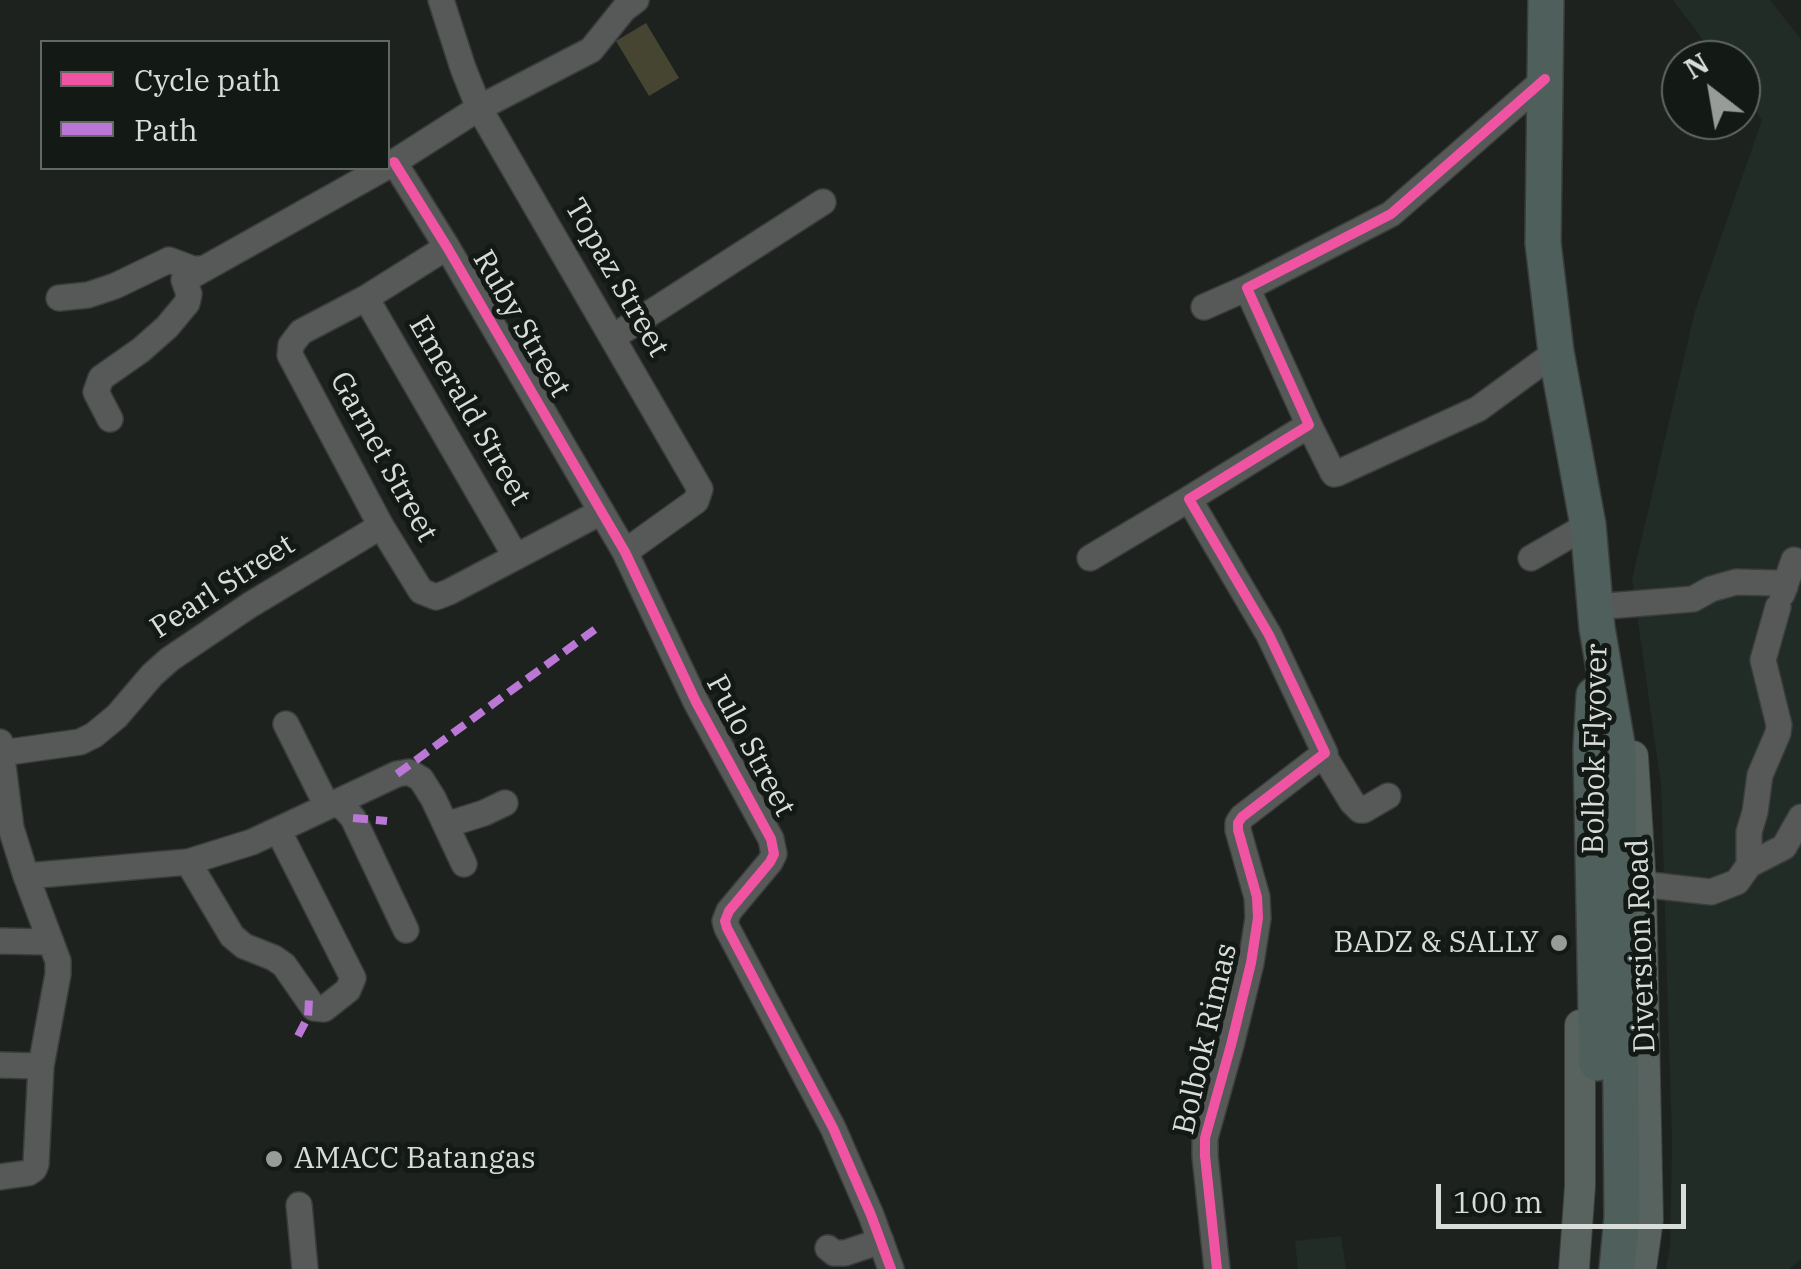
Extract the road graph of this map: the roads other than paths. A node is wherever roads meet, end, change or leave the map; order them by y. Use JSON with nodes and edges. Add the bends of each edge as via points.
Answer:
{"nodes":[{"id":1,"x":441,"y":0,"type":"edge"},
{"id":2,"x":636,"y":0,"type":"edge"},
{"id":3,"x":1546,"y":0,"type":"edge"},
{"id":4,"x":1545,"y":79,"type":"junction"},
{"id":5,"x":479,"y":108,"type":"junction"},
{"id":6,"x":390,"y":164,"type":"edge"},
{"id":7,"x":390,"y":166,"type":"edge"},
{"id":8,"x":380,"y":170,"type":"edge"},
{"id":9,"x":823,"y":202,"type":"dead end"},
{"id":10,"x":447,"y":247,"type":"junction"},
{"id":11,"x":193,"y":275,"type":"junction"},
{"id":12,"x":1248,"y":288,"type":"junction"},
{"id":13,"x":59,"y":298,"type":"dead end"},
{"id":14,"x":366,"y":298,"type":"junction"},
{"id":15,"x":1204,"y":306,"type":"dead end"},
{"id":16,"x":613,"y":337,"type":"junction"},
{"id":17,"x":1556,"y":352,"type":"junction"},
{"id":18,"x":110,"y":419,"type":"dead end"},
{"id":19,"x":1308,"y":425,"type":"junction"},
{"id":20,"x":1188,"y":498,"type":"junction"},
{"id":21,"x":601,"y":512,"type":"junction"},
{"id":22,"x":381,"y":526,"type":"junction"},
{"id":23,"x":1588,"y":526,"type":"junction"},
{"id":24,"x":625,"y":552,"type":"junction"},
{"id":25,"x":516,"y":557,"type":"junction"},
{"id":26,"x":1090,"y":558,"type":"dead end"},
{"id":27,"x":1530,"y":558,"type":"dead end"},
{"id":28,"x":1794,"y":560,"type":"dead end"},
{"id":29,"x":1782,"y":596,"type":"junction"},
{"id":30,"x":1596,"y":618,"type":"junction"},
{"id":31,"x":286,"y":724,"type":"dead end"},
{"id":32,"x":1,"y":748,"type":"edge"},
{"id":33,"x":1324,"y":756,"type":"junction"},
{"id":34,"x":1388,"y":796,"type":"dead end"},
{"id":35,"x":505,"y":804,"type":"dead end"},
{"id":36,"x":331,"y":805,"type":"junction"},
{"id":37,"x":1755,"y":812,"type":"junction"},
{"id":38,"x":1798,"y":822,"type":"edge"},
{"id":39,"x":446,"y":825,"type":"junction"},
{"id":40,"x":6,"y":829,"type":"edge"},
{"id":41,"x":278,"y":830,"type":"junction"},
{"id":42,"x":188,"y":862,"type":"junction"},
{"id":43,"x":464,"y":864,"type":"dead end"},
{"id":44,"x":1748,"y":865,"type":"junction"},
{"id":45,"x":1619,"y":874,"type":"junction"},
{"id":46,"x":26,"y":876,"type":"junction"},
{"id":47,"x":406,"y":930,"type":"dead end"},
{"id":48,"x":0,"y":941,"type":"edge"},
{"id":49,"x":51,"y":942,"type":"junction"},
{"id":50,"x":0,"y":1064,"type":"edge"},
{"id":51,"x":41,"y":1066,"type":"junction"},
{"id":52,"x":8,"y":1176,"type":"edge"},
{"id":53,"x":298,"y":1205,"type":"dead end"},
{"id":54,"x":881,"y":1241,"type":"junction"},
{"id":55,"x":828,"y":1248,"type":"dead end"},
{"id":56,"x":305,"y":1269,"type":"edge"},
{"id":57,"x":891,"y":1269,"type":"edge"},
{"id":58,"x":1218,"y":1269,"type":"edge"},
{"id":59,"x":1574,"y":1269,"type":"edge"},
{"id":60,"x":1594,"y":1269,"type":"edge"},
{"id":61,"x":1617,"y":1269,"type":"edge"},
{"id":62,"x":1641,"y":1269,"type":"edge"}],
"edges":[{"from":1,"to":5,"type":"street","name":"Topaz Street"},
{"from":2,"to":5,"type":"street","via":[[592,50]]},
{"from":3,"to":4,"type":"highway","name":"Diversion Road"},
{"from":4,"to":12,"type":"street","via":[[1390,214]]},
{"from":4,"to":17,"type":"highway","name":"Diversion Road","via":[[1543,244]]},
{"from":5,"to":6,"type":"street"},
{"from":5,"to":16,"type":"street","name":"Topaz Street"},
{"from":7,"to":10,"type":"street","name":"Ruby Street"},
{"from":8,"to":11,"type":"street"},
{"from":9,"to":16,"type":"street"},
{"from":10,"to":14,"type":"street"},
{"from":10,"to":21,"type":"street","name":"Ruby Street"},
{"from":11,"to":13,"type":"street","via":[[193,269],[170,260],[101,291]]},
{"from":11,"to":18,"type":"street","via":[[188,303],[167,327],[101,378],[96,392]]},
{"from":12,"to":15,"type":"street"},
{"from":12,"to":19,"type":"street"},
{"from":14,"to":22,"type":"street","name":"Garnet Street","via":[[300,332],[290,354]]},
{"from":14,"to":25,"type":"street","name":"Emerald Street"},
{"from":16,"to":24,"type":"street","name":"Topaz Street","via":[[700,488],[696,501]]},
{"from":17,"to":19,"type":"street","via":[[1478,409],[1338,473]]},
{"from":17,"to":23,"type":"highway","name":"Diversion Road"},
{"from":19,"to":20,"type":"street"},
{"from":20,"to":26,"type":"street"},
{"from":20,"to":33,"type":"street","via":[[1269,635]]},
{"from":21,"to":24,"type":"street","name":"Pulo Street"},
{"from":21,"to":25,"type":"street"},
{"from":22,"to":25,"type":"street","name":"Garnet Street","via":[[429,596]]},
{"from":22,"to":32,"type":"street","name":"Pearl Street","via":[[170,659],[94,736]]},
{"from":23,"to":27,"type":"street"},
{"from":23,"to":30,"type":"highway","name":"Diversion Road"},
{"from":24,"to":54,"type":"street","name":"Pulo Street","via":[[696,702],[772,839],[770,862],[725,921],[833,1128]]},
{"from":28,"to":29,"type":"street"},
{"from":29,"to":30,"type":"street","via":[[1776,583],[1736,582],[1693,599]]},
{"from":29,"to":37,"type":"street","via":[[1762,660],[1779,725],[1760,775]]},
{"from":30,"to":45,"type":"highway","name":"Bolbok Flyover","via":[[1591,748]]},
{"from":30,"to":45,"type":"main road","name":"Diversion Road","via":[[1633,754]]},
{"from":30,"to":59,"type":"main road","name":"Diversion Road","via":[[1580,754],[1580,1186]]},
{"from":31,"to":36,"type":"street"},
{"from":32,"to":40,"type":"street"},
{"from":33,"to":34,"type":"street","via":[[1360,810]]},
{"from":33,"to":58,"type":"street","name":"Bolbok Rimas","via":[[1238,823],[1258,918],[1205,1138]]},
{"from":35,"to":39,"type":"street"},
{"from":36,"to":39,"type":"street","via":[[409,772],[421,779]]},
{"from":36,"to":41,"type":"street"},
{"from":36,"to":47,"type":"street","via":[[353,818]]},
{"from":37,"to":38,"type":"street"},
{"from":37,"to":44,"type":"street"},
{"from":38,"to":44,"type":"street","via":[[1784,847]]},
{"from":39,"to":43,"type":"street"},
{"from":40,"to":46,"type":"street"},
{"from":41,"to":42,"type":"street"},
{"from":41,"to":42,"type":"street","via":[[353,978],[324,1009],[314,1008],[284,965],[232,936]]},
{"from":42,"to":46,"type":"street"},
{"from":44,"to":45,"type":"street","via":[[1737,882],[1711,892]]},
{"from":45,"to":60,"type":"highway","name":"Bolbok Flyover"},
{"from":45,"to":61,"type":"highway","name":"Bolbok Flyover"},
{"from":45,"to":62,"type":"main road","name":"Diversion Road","via":[[1648,1220]]},
{"from":46,"to":49,"type":"street"},
{"from":48,"to":49,"type":"street"},
{"from":49,"to":51,"type":"street","via":[[58,974]]},
{"from":50,"to":51,"type":"street"},
{"from":51,"to":52,"type":"street","via":[[36,1164],[28,1174]]},
{"from":53,"to":56,"type":"street"},
{"from":54,"to":55,"type":"street","via":[[838,1254]]},
{"from":54,"to":57,"type":"street","name":"Pulo Street"}]}
